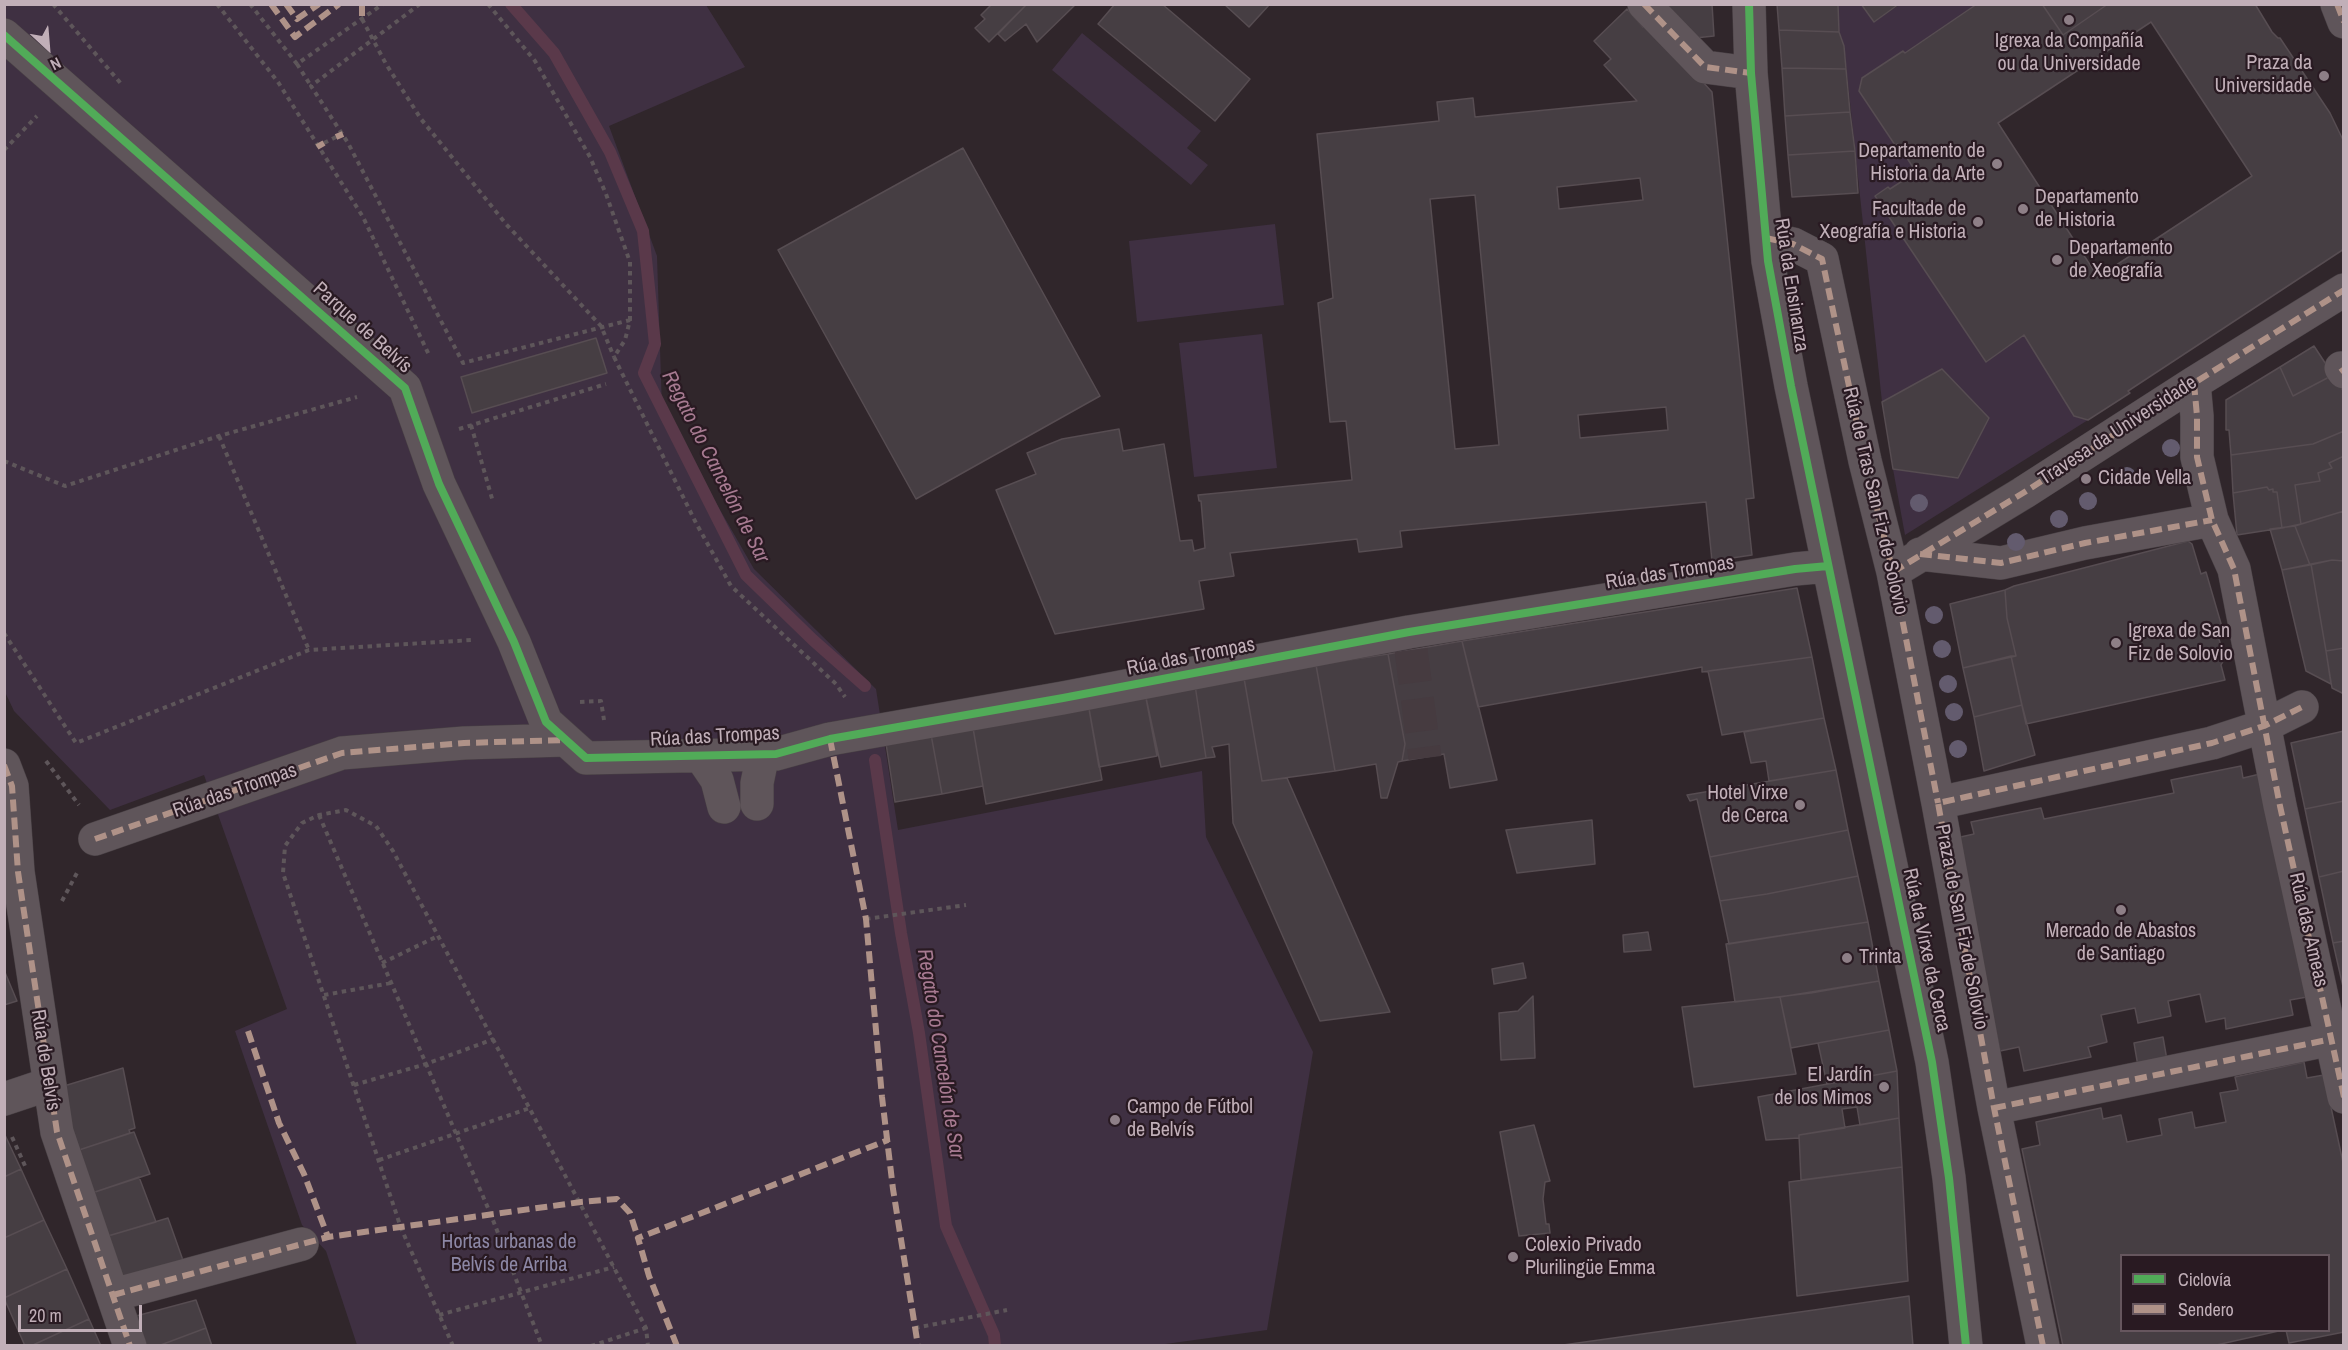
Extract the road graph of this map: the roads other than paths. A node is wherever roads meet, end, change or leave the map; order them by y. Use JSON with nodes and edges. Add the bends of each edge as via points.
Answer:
{"nodes":[{"id":1,"x":1644,"y":4,"type":"edge"},
{"id":2,"x":1749,"y":4,"type":"edge"},
{"id":3,"x":2337,"y":4,"type":"edge"},
{"id":4,"x":2343,"y":21,"type":"edge"},
{"id":5,"x":4,"y":35,"type":"edge"},
{"id":6,"x":1751,"y":73,"type":"junction"},
{"id":7,"x":1766,"y":238,"type":"junction"},
{"id":8,"x":2343,"y":290,"type":"edge"},
{"id":9,"x":2193,"y":383,"type":"junction"},
{"id":10,"x":2212,"y":520,"type":"junction"},
{"id":11,"x":1920,"y":554,"type":"junction"},
{"id":12,"x":1828,"y":566,"type":"junction"},
{"id":13,"x":1893,"y":572,"type":"junction"},
{"id":14,"x":2302,"y":707,"type":"dead end"},
{"id":15,"x":2264,"y":726,"type":"junction"},
{"id":16,"x":566,"y":740,"type":"junction"},
{"id":17,"x":764,"y":754,"type":"junction"},
{"id":18,"x":700,"y":755,"type":"junction"},
{"id":19,"x":4,"y":765,"type":"edge"},
{"id":20,"x":1938,"y":803,"type":"junction"},
{"id":21,"x":757,"y":804,"type":"dead end"},
{"id":22,"x":724,"y":807,"type":"dead end"},
{"id":23,"x":95,"y":839,"type":"road end"},
{"id":24,"x":2332,"y":1039,"type":"junction"},
{"id":25,"x":49,"y":1084,"type":"junction"},
{"id":26,"x":2343,"y":1097,"type":"edge"},
{"id":27,"x":4,"y":1099,"type":"edge"},
{"id":28,"x":1994,"y":1108,"type":"junction"},
{"id":29,"x":302,"y":1244,"type":"dead end"},
{"id":30,"x":113,"y":1295,"type":"junction"},
{"id":31,"x":130,"y":1346,"type":"edge"},
{"id":32,"x":1966,"y":1346,"type":"edge"},
{"id":33,"x":2043,"y":1346,"type":"edge"}],
"edges":[{"from":1,"to":6,"type":"street","via":[[1705,67]]},
{"from":2,"to":6,"type":"street","name":"Rúa da Ensinanza"},
{"from":3,"to":4,"type":"street"},
{"from":5,"to":16,"type":"street","name":"Parque de Belvís","via":[[405,388],[439,484],[546,722]]},
{"from":6,"to":7,"type":"street","name":"Rúa da Ensinanza"},
{"from":7,"to":12,"type":"street","name":"Rúa da Ensinanza"},
{"from":7,"to":13,"type":"street","name":"Rúa de Tras San Fiz de Solovio","via":[[1793,244],[1822,259]]},
{"from":8,"to":9,"type":"street","name":"Travesa da Universidade"},
{"from":9,"to":10,"type":"street","via":[[2197,457]]},
{"from":9,"to":11,"type":"street","name":"Travesa da Universidade"},
{"from":10,"to":11,"type":"street","via":[[2001,562]]},
{"from":10,"to":15,"type":"street","via":[[2234,569]]},
{"from":11,"to":13,"type":"street","name":"Travesa da Universidade"},
{"from":12,"to":17,"type":"street","name":"Rúa das Trompas","via":[[830,739]]},
{"from":12,"to":32,"type":"street","name":"Rúa da Virxe da Cerca","via":[[1932,1062],[1949,1178]]},
{"from":13,"to":20,"type":"street","name":"Rúa de Tras San Fiz de Solovio"},
{"from":14,"to":15,"type":"street","name":"Praza de San Fiz de Solovio"},
{"from":15,"to":20,"type":"street","name":"Praza de San Fiz de Solovio","via":[[2196,747]]},
{"from":15,"to":24,"type":"street","name":"Rúa das Ameas"},
{"from":16,"to":18,"type":"street","name":"Rúa das Trompas","via":[[586,758]]},
{"from":16,"to":23,"type":"street","name":"Rúa das Trompas","via":[[342,753]]},
{"from":17,"to":18,"type":"street","name":"Rúa das Trompas"},
{"from":17,"to":21,"type":"street"},
{"from":18,"to":22,"type":"street","via":[[717,780]]},
{"from":19,"to":25,"type":"street","name":"Rúa de Belvís","via":[[12,786],[18,872]]},
{"from":20,"to":28,"type":"street","name":"Praza de San Fiz de Solovio"},
{"from":24,"to":26,"type":"street","name":"Rúa das Ameas"},
{"from":24,"to":28,"type":"street"},
{"from":25,"to":27,"type":"street"},
{"from":25,"to":30,"type":"street","name":"Rúa de Belvís","via":[[57,1132]]},
{"from":28,"to":33,"type":"street","name":"Praza de San Fiz de Solovio"},
{"from":29,"to":30,"type":"street"},
{"from":30,"to":31,"type":"street","name":"Rúa de Belvís"}]}
